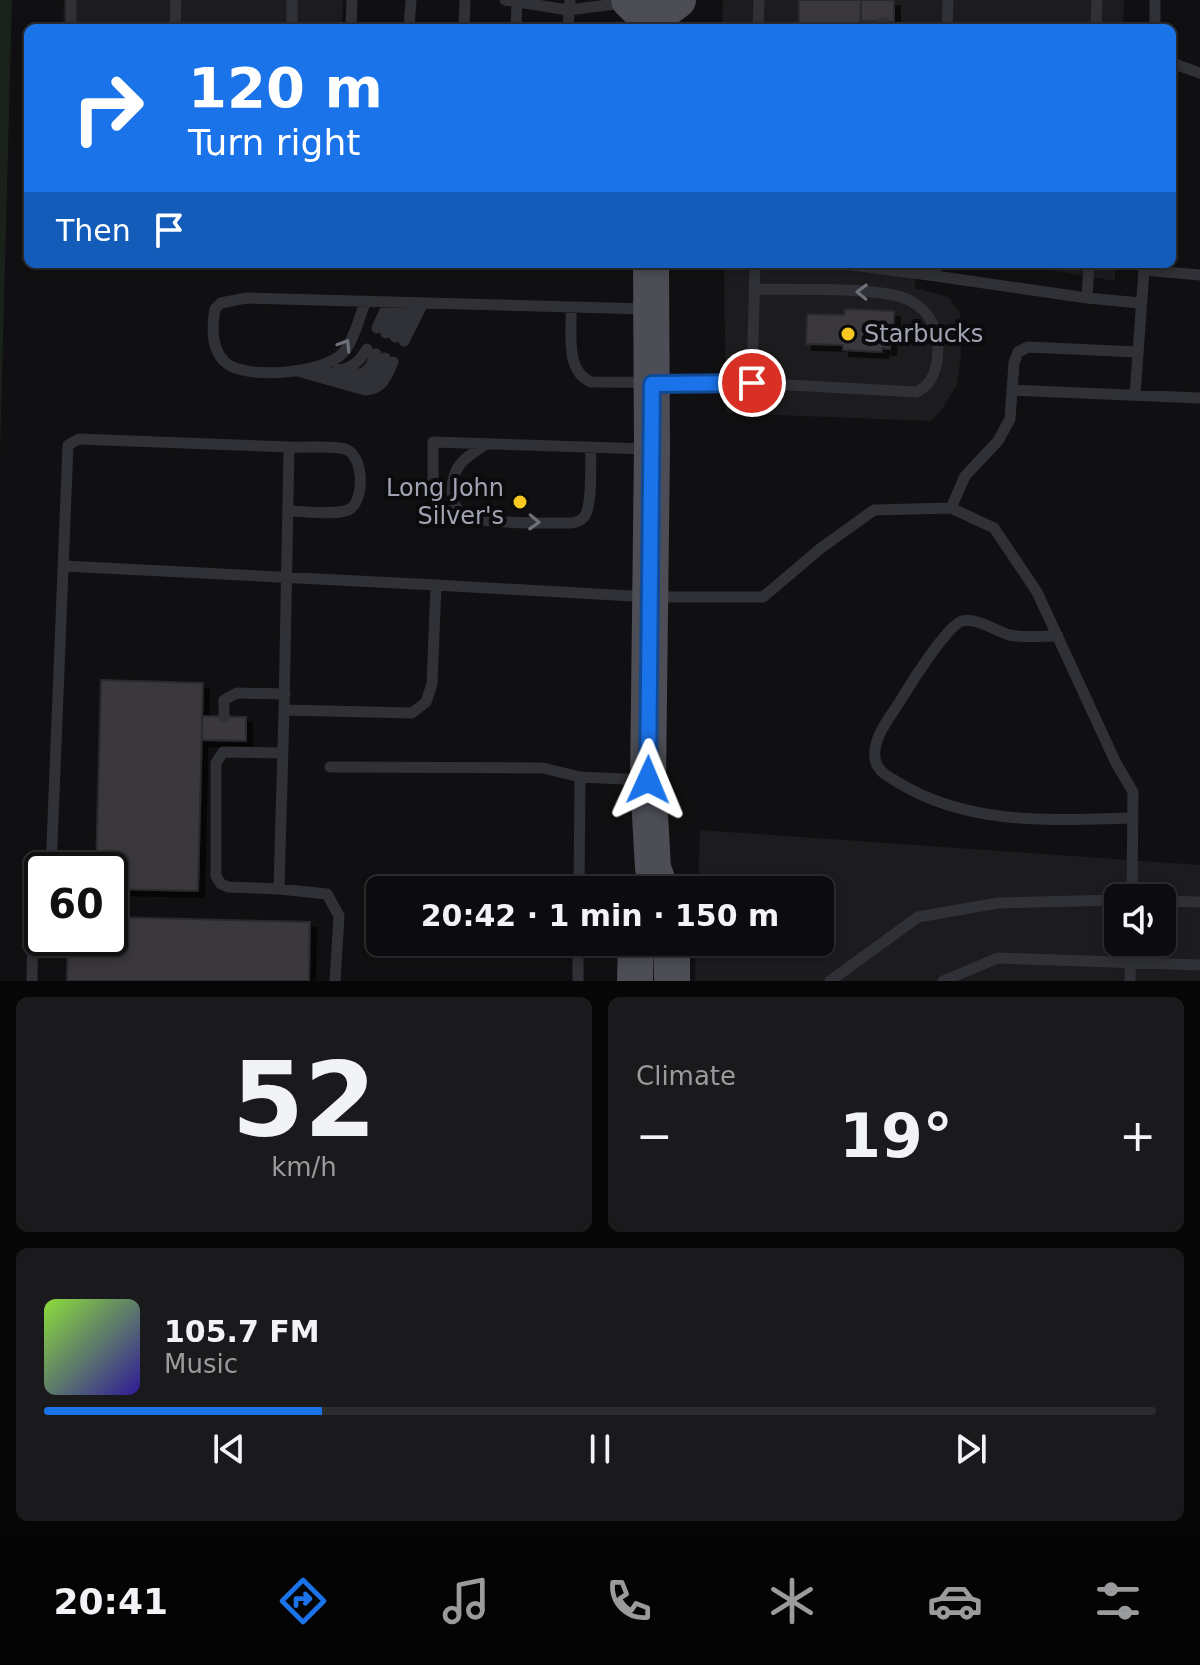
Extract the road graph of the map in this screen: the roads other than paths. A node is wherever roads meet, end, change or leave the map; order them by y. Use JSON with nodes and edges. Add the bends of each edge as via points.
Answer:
{"nodes":[{"id":1,"x":71,"y":0,"type":"edge"},
{"id":2,"x":176,"y":0,"type":"edge"},
{"id":3,"x":292,"y":0,"type":"edge"},
{"id":4,"x":352,"y":0,"type":"edge"},
{"id":5,"x":411,"y":0,"type":"edge"},
{"id":6,"x":465,"y":0,"type":"edge"},
{"id":7,"x":759,"y":0,"type":"edge"},
{"id":8,"x":948,"y":0,"type":"edge"},
{"id":9,"x":1097,"y":0,"type":"edge"},
{"id":10,"x":1155,"y":0,"type":"edge"},
{"id":11,"x":511,"y":1,"type":"edge"},
{"id":12,"x":569,"y":5,"type":"edge"},
{"id":13,"x":647,"y":10,"type":"edge"},
{"id":14,"x":71,"y":24,"type":"edge"},
{"id":15,"x":175,"y":24,"type":"edge"},
{"id":16,"x":292,"y":24,"type":"edge"},
{"id":17,"x":351,"y":24,"type":"edge"},
{"id":18,"x":409,"y":24,"type":"edge"},
{"id":19,"x":464,"y":24,"type":"edge"},
{"id":20,"x":515,"y":24,"type":"edge"},
{"id":21,"x":758,"y":24,"type":"edge"},
{"id":22,"x":947,"y":24,"type":"edge"},
{"id":23,"x":1096,"y":24,"type":"edge"},
{"id":24,"x":1155,"y":24,"type":"edge"},
{"id":25,"x":1176,"y":64,"type":"edge"},
{"id":26,"x":1200,"y":73,"type":"edge"},
{"id":27,"x":651,"y":268,"type":"edge"},
{"id":28,"x":755,"y":268,"type":"edge"},
{"id":29,"x":906,"y":268,"type":"edge"},
{"id":30,"x":1089,"y":268,"type":"edge"},
{"id":31,"x":936,"y":270,"type":"edge"},
{"id":32,"x":1200,"y":275,"type":"edge"},
{"id":33,"x":754,"y":289,"type":"junction"},
{"id":34,"x":1087,"y":298,"type":"junction"},
{"id":35,"x":366,"y":301,"type":"junction"},
{"id":36,"x":406,"y":303,"type":"junction"},
{"id":37,"x":1140,"y":303,"type":"junction"},
{"id":38,"x":571,"y":309,"type":"junction"},
{"id":39,"x":651,"y":310,"type":"junction"},
{"id":40,"x":1137,"y":352,"type":"junction"},
{"id":41,"x":300,"y":372,"type":"junction"},
{"id":42,"x":752,"y":383,"type":"junction"},
{"id":43,"x":652,"y":384,"type":"junction"},
{"id":44,"x":1012,"y":390,"type":"junction"},
{"id":45,"x":1135,"y":395,"type":"junction"},
{"id":46,"x":1200,"y":398,"type":"edge"},
{"id":47,"x":486,"y":444,"type":"junction"},
{"id":48,"x":289,"y":447,"type":"junction"},
{"id":49,"x":591,"y":448,"type":"junction"},
{"id":50,"x":652,"y":449,"type":"junction"},
{"id":51,"x":433,"y":495,"type":"dead end"},
{"id":52,"x":951,"y":508,"type":"junction"},
{"id":53,"x":289,"y":511,"type":"junction"},
{"id":54,"x":64,"y":566,"type":"junction"},
{"id":55,"x":287,"y":575,"type":"junction"},
{"id":56,"x":436,"y":585,"type":"junction"},
{"id":57,"x":650,"y":597,"type":"junction"},
{"id":58,"x":1058,"y":636,"type":"junction"},
{"id":59,"x":285,"y":694,"type":"junction"},
{"id":60,"x":284,"y":710,"type":"junction"},
{"id":61,"x":224,"y":717,"type":"dead end"},
{"id":62,"x":283,"y":753,"type":"junction"},
{"id":63,"x":330,"y":767,"type":"dead end"},
{"id":64,"x":580,"y":777,"type":"junction"},
{"id":65,"x":648,"y":780,"type":"junction"},
{"id":66,"x":1132,"y":818,"type":"junction"},
{"id":67,"x":52,"y":852,"type":"edge"},
{"id":68,"x":579,"y":876,"type":"edge"},
{"id":69,"x":653,"y":876,"type":"edge"},
{"id":70,"x":1132,"y":884,"type":"edge"},
{"id":71,"x":279,"y":889,"type":"junction"},
{"id":72,"x":1104,"y":900,"type":"edge"},
{"id":73,"x":1176,"y":901,"type":"edge"},
{"id":74,"x":1200,"y":902,"type":"edge"},
{"id":75,"x":32,"y":956,"type":"edge"},
{"id":76,"x":578,"y":956,"type":"edge"},
{"id":77,"x":636,"y":956,"type":"edge"},
{"id":78,"x":672,"y":956,"type":"edge"},
{"id":79,"x":1130,"y":956,"type":"edge"},
{"id":80,"x":1130,"y":961,"type":"junction"},
{"id":81,"x":1200,"y":965,"type":"edge"},
{"id":82,"x":32,"y":981,"type":"edge"},
{"id":83,"x":335,"y":981,"type":"edge"},
{"id":84,"x":578,"y":981,"type":"edge"},
{"id":85,"x":635,"y":981,"type":"edge"},
{"id":86,"x":672,"y":981,"type":"edge"},
{"id":87,"x":830,"y":981,"type":"edge"},
{"id":88,"x":943,"y":981,"type":"edge"},
{"id":89,"x":1130,"y":981,"type":"edge"}],
"edges":[{"from":1,"to":14,"type":"lane"},
{"from":2,"to":15,"type":"lane"},
{"from":3,"to":16,"type":"lane"},
{"from":4,"to":17,"type":"lane"},
{"from":5,"to":18,"type":"lane"},
{"from":6,"to":19,"type":"lane"},
{"from":7,"to":21,"type":"lane"},
{"from":8,"to":22,"type":"lane"},
{"from":9,"to":23,"type":"lane"},
{"from":10,"to":24,"type":"lane"},
{"from":11,"to":12,"type":"lane"},
{"from":11,"to":20,"type":"lane"},
{"from":12,"to":13,"type":"lane"},
{"from":25,"to":26,"type":"lane"},
{"from":27,"to":39,"type":"main road"},
{"from":28,"to":33,"type":"lane"},
{"from":29,"to":31,"type":"lane"},
{"from":30,"to":34,"type":"lane"},
{"from":31,"to":34,"type":"lane"},
{"from":32,"to":37,"type":"lane","via":[[1144,270]]},
{"from":33,"to":42,"type":"lane"},
{"from":42,"to":33,"type":"lane","one_way":true,"via":[[916,392],[931,383],[936,369],[931,320],[906,299],[882,293]]},
{"from":34,"to":37,"type":"lane"},
{"from":35,"to":36,"type":"lane"},
{"from":41,"to":35,"type":"lane","one_way":true,"via":[[345,352]]},
{"from":35,"to":41,"type":"lane","via":[[246,298],[215,309],[214,343],[224,361],[238,371]]},
{"from":36,"to":36,"type":"lane","via":[[391,335]]},
{"from":36,"to":38,"type":"lane"},
{"from":37,"to":40,"type":"lane"},
{"from":38,"to":39,"type":"lane"},
{"from":38,"to":43,"type":"lane","via":[[573,366],[581,378]]},
{"from":39,"to":43,"type":"main road"},
{"from":40,"to":44,"type":"lane","via":[[1028,347],[1018,352]]},
{"from":40,"to":45,"type":"lane"},
{"from":41,"to":41,"type":"lane","via":[[345,370],[380,356],[375,377],[360,382]]},
{"from":42,"to":43,"type":"lane"},
{"from":43,"to":50,"type":"main road"},
{"from":44,"to":45,"type":"lane"},
{"from":44,"to":52,"type":"lane","via":[[1010,419],[998,441],[965,476]]},
{"from":45,"to":46,"type":"lane"},
{"from":47,"to":49,"type":"lane"},
{"from":47,"to":49,"type":"lane","one_way":true,"via":[[459,464],[452,483],[455,506],[481,520],[572,523],[584,518]]},
{"from":47,"to":51,"type":"lane","via":[[433,442]]},
{"from":48,"to":53,"type":"lane"},
{"from":48,"to":53,"type":"lane","via":[[345,449],[359,464],[358,501],[352,508]]},
{"from":48,"to":54,"type":"lane","via":[[79,439],[68,445]]},
{"from":49,"to":50,"type":"lane"},
{"from":50,"to":57,"type":"main road"},
{"from":52,"to":57,"type":"lane","via":[[874,510],[763,597]]},
{"from":52,"to":58,"type":"lane","via":[[994,528],[1037,592]]},
{"from":53,"to":55,"type":"lane"},
{"from":54,"to":55,"type":"lane"},
{"from":54,"to":67,"type":"lane"},
{"from":55,"to":56,"type":"lane"},
{"from":55,"to":59,"type":"lane"},
{"from":56,"to":57,"type":"lane"},
{"from":56,"to":60,"type":"lane","via":[[432,684],[426,702],[412,713]]},
{"from":57,"to":65,"type":"main road"},
{"from":58,"to":66,"type":"lane","via":[[1133,792]]},
{"from":58,"to":66,"type":"lane","via":[[1012,636],[962,621],[913,679],[877,739],[876,766],[921,796],[971,812],[1030,820]]},
{"from":59,"to":60,"type":"lane"},
{"from":59,"to":61,"type":"lane","via":[[237,693],[224,700]]},
{"from":60,"to":62,"type":"lane"},
{"from":62,"to":71,"type":"lane"},
{"from":62,"to":71,"type":"lane","via":[[223,746],[216,763],[216,876],[228,887]]},
{"from":63,"to":64,"type":"lane","via":[[543,768]]},
{"from":64,"to":65,"type":"lane"},
{"from":64,"to":68,"type":"lane"},
{"from":65,"to":69,"type":"main road"},
{"from":66,"to":70,"type":"lane"},
{"from":71,"to":83,"type":"lane","via":[[327,894],[339,916]]},
{"from":72,"to":87,"type":"lane","via":[[998,903],[918,917]]},
{"from":73,"to":74,"type":"lane"},
{"from":75,"to":82,"type":"lane"},
{"from":76,"to":84,"type":"lane"},
{"from":77,"to":85,"type":"main road"},
{"from":78,"to":86,"type":"main road"},
{"from":79,"to":80,"type":"lane"},
{"from":80,"to":81,"type":"lane"},
{"from":80,"to":88,"type":"lane","via":[[998,958]]},
{"from":80,"to":89,"type":"lane"}]}
